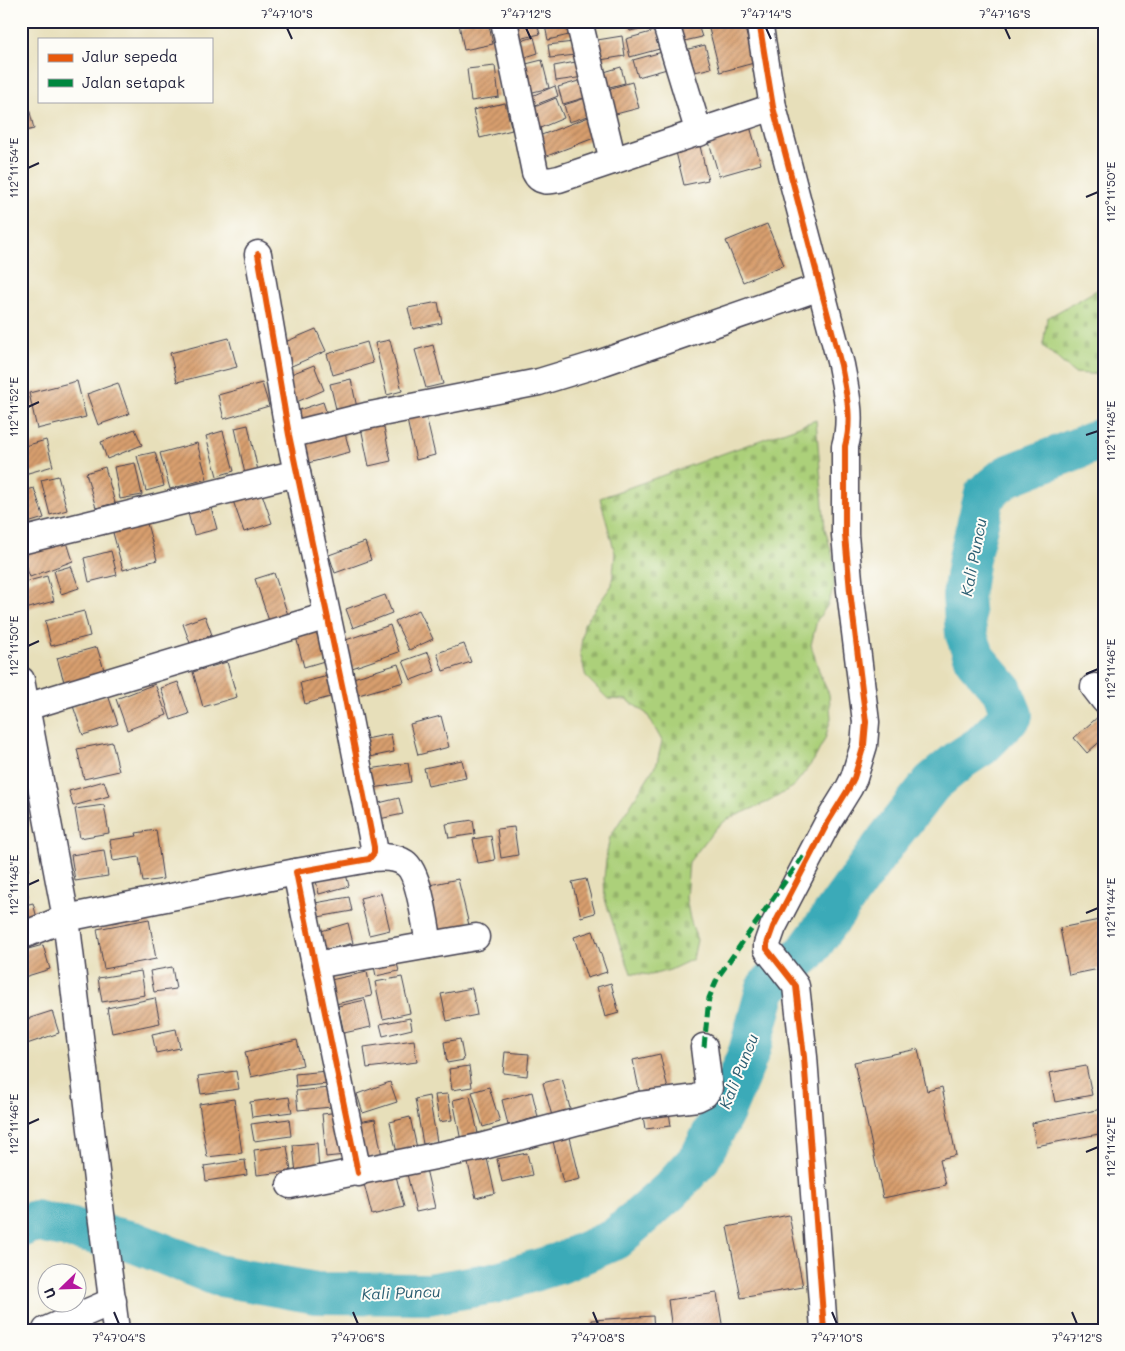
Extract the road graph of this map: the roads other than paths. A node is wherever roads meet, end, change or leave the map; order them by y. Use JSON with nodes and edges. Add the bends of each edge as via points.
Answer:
{"nodes":[{"id":1,"x":504,"y":21,"type":"edge"},
{"id":2,"x":579,"y":21,"type":"edge"},
{"id":3,"x":665,"y":21,"type":"edge"},
{"id":4,"x":759,"y":21,"type":"edge"},
{"id":5,"x":773,"y":107,"type":"junction"},
{"id":6,"x":698,"y":133,"type":"junction"},
{"id":7,"x":613,"y":161,"type":"junction"},
{"id":8,"x":258,"y":254,"type":"dead end"},
{"id":9,"x":820,"y":287,"type":"junction"},
{"id":10,"x":289,"y":435,"type":"junction"},
{"id":11,"x":297,"y":473,"type":"junction"},
{"id":12,"x":21,"y":541,"type":"edge"},
{"id":13,"x":327,"y":616,"type":"junction"},
{"id":14,"x":21,"y":680,"type":"edge"},
{"id":15,"x":26,"y":707,"type":"junction"},
{"id":16,"x":371,"y":858,"type":"junction"},
{"id":17,"x":296,"y":872,"type":"junction"},
{"id":18,"x":66,"y":918,"type":"junction"},
{"id":19,"x":21,"y":936,"type":"edge"},
{"id":20,"x":476,"y":937,"type":"dead end"},
{"id":21,"x":429,"y":945,"type":"junction"},
{"id":22,"x":315,"y":965,"type":"junction"},
{"id":23,"x":704,"y":1047,"type":"dead end"},
{"id":24,"x":358,"y":1172,"type":"junction"},
{"id":25,"x":290,"y":1185,"type":"dead end"},
{"id":26,"x":113,"y":1300,"type":"junction"},
{"id":27,"x":46,"y":1330,"type":"edge"},
{"id":28,"x":116,"y":1330,"type":"edge"},
{"id":29,"x":824,"y":1330,"type":"edge"}],
"edges":[{"from":1,"to":7,"type":"street","via":[[537,176],[543,181],[553,180]]},
{"from":2,"to":7,"type":"street"},
{"from":3,"to":6,"type":"street"},
{"from":4,"to":5,"type":"street"},
{"from":5,"to":6,"type":"street"},
{"from":5,"to":9,"type":"street"},
{"from":6,"to":7,"type":"street"},
{"from":8,"to":10,"type":"street"},
{"from":9,"to":10,"type":"street","via":[[539,382],[366,416]]},
{"from":9,"to":29,"type":"street","via":[[841,365],[849,417],[845,446],[845,535],[866,722],[864,745],[854,778],[766,944],[796,986]]},
{"from":10,"to":11,"type":"street"},
{"from":11,"to":12,"type":"street"},
{"from":11,"to":13,"type":"street"},
{"from":13,"to":15,"type":"street"},
{"from":13,"to":16,"type":"street","via":[[373,837]]},
{"from":14,"to":15,"type":"street"},
{"from":15,"to":18,"type":"street"},
{"from":16,"to":17,"type":"street"},
{"from":16,"to":21,"type":"street","via":[[398,859],[409,866],[418,888]]},
{"from":17,"to":18,"type":"street"},
{"from":17,"to":22,"type":"street"},
{"from":18,"to":19,"type":"street"},
{"from":18,"to":26,"type":"street"},
{"from":20,"to":21,"type":"street"},
{"from":21,"to":22,"type":"street"},
{"from":22,"to":24,"type":"street"},
{"from":23,"to":24,"type":"street","via":[[709,1088],[697,1098],[640,1105],[480,1147]]},
{"from":24,"to":25,"type":"street"},
{"from":26,"to":27,"type":"street"},
{"from":26,"to":28,"type":"street"}]}
